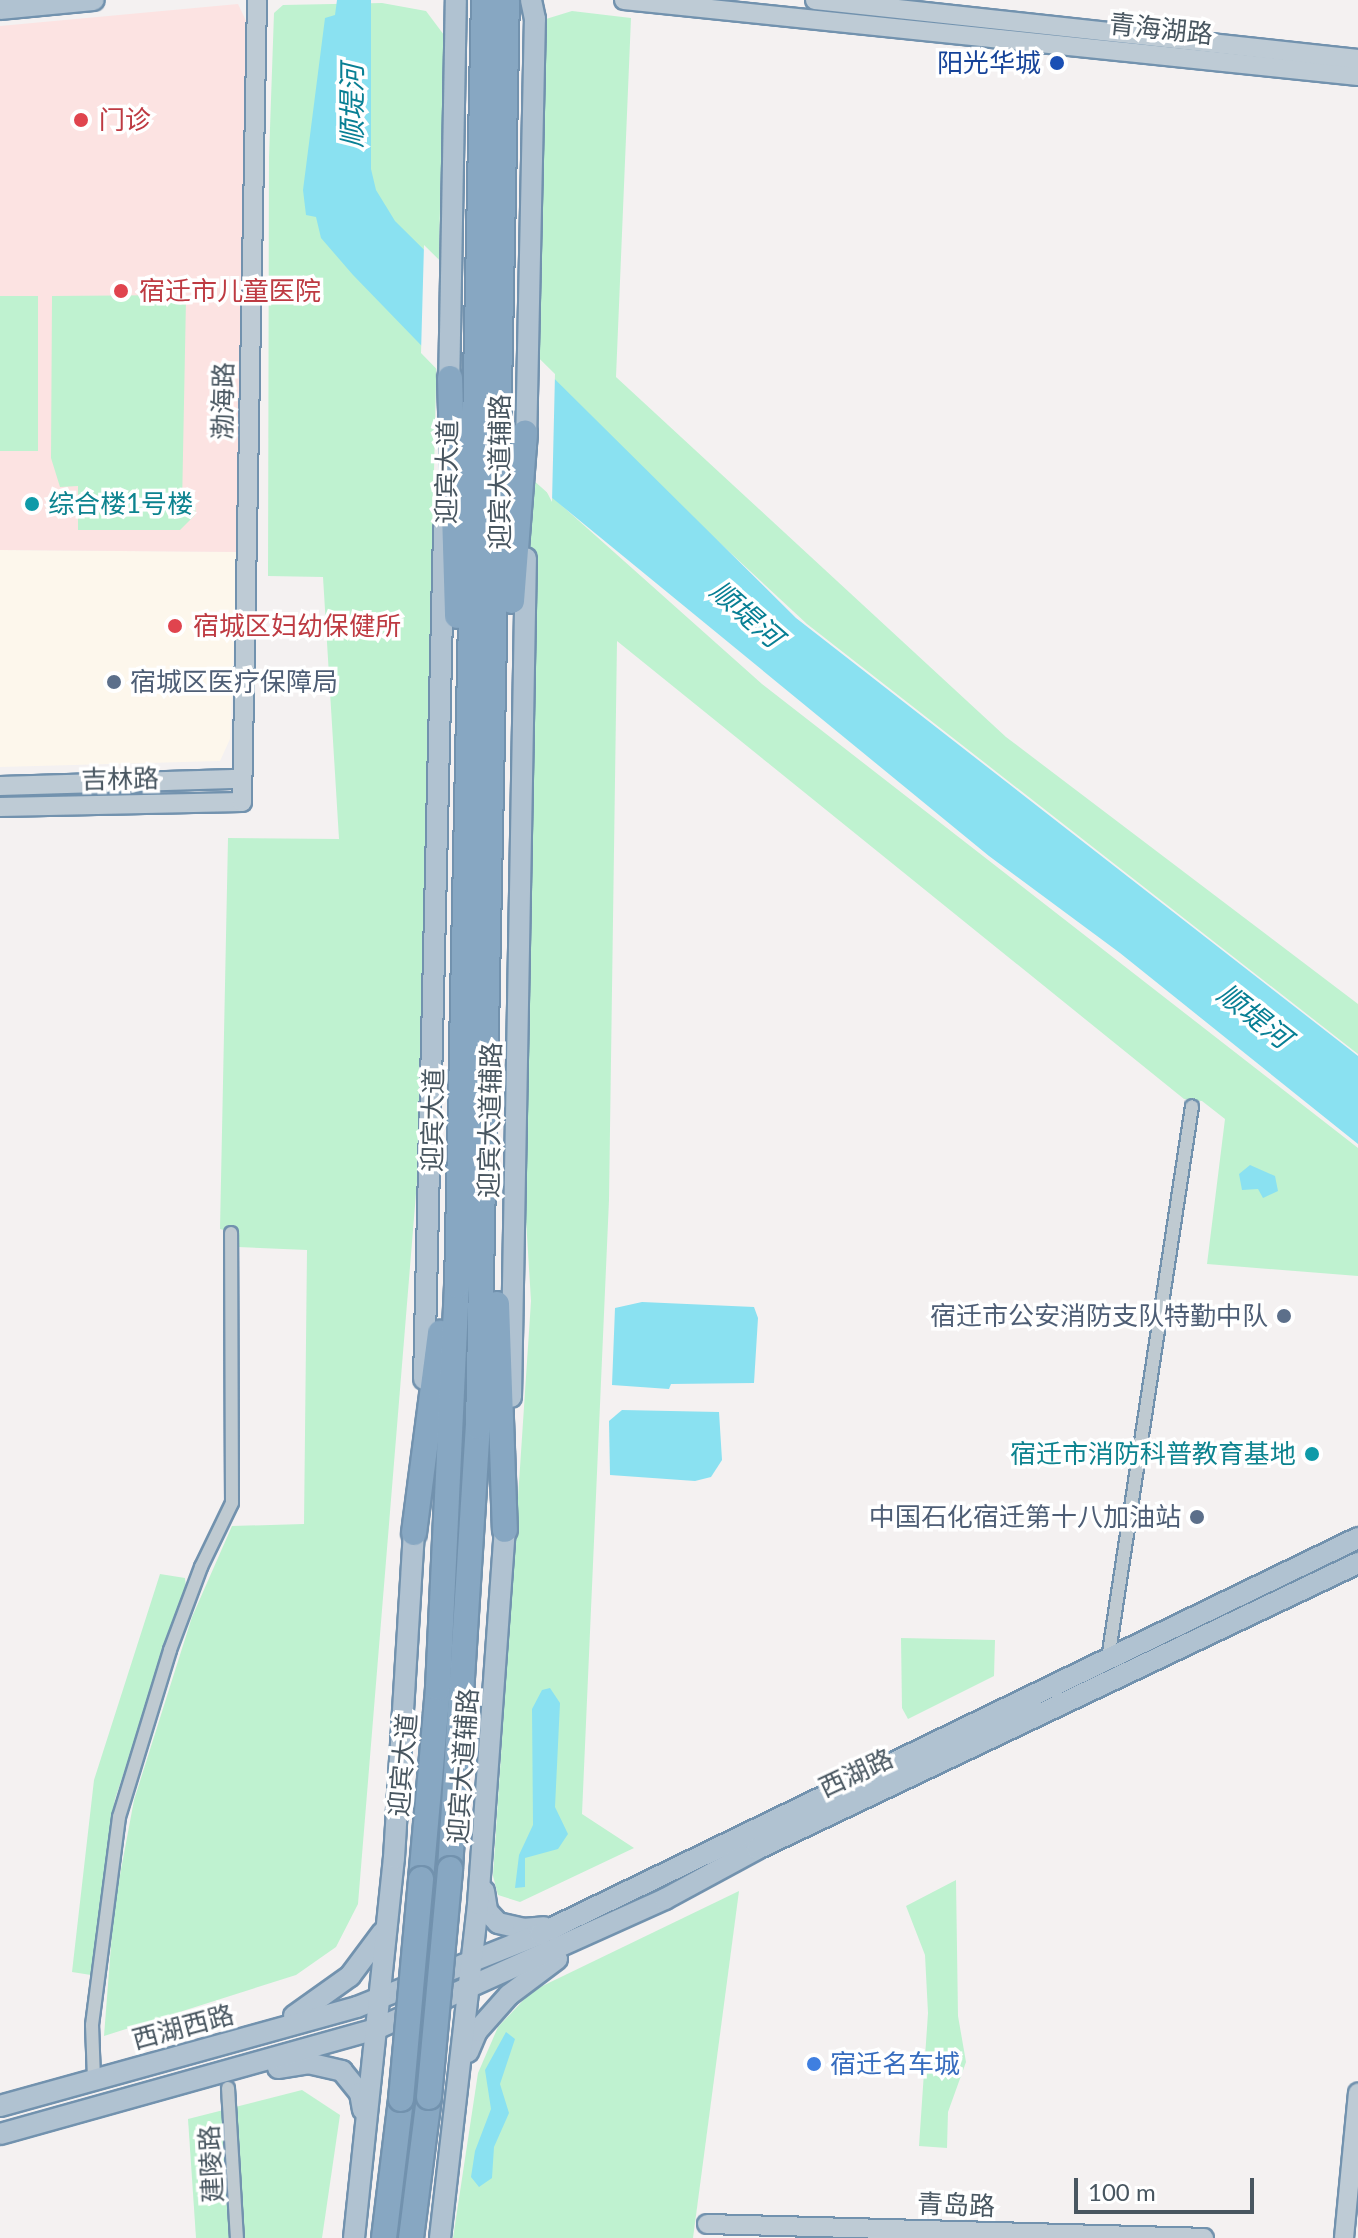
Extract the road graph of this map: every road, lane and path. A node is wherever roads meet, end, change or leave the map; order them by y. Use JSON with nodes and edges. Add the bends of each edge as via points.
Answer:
{"nodes":[{"id":1,"x":94,"y":0,"type":"edge"},
{"id":2,"x":257,"y":0,"type":"edge"},
{"id":3,"x":456,"y":0,"type":"edge"},
{"id":4,"x":484,"y":0,"type":"edge"},
{"id":5,"x":507,"y":0,"type":"edge"},
{"id":6,"x":531,"y":0,"type":"edge"},
{"id":7,"x":624,"y":0,"type":"edge"},
{"id":8,"x":815,"y":0,"type":"edge"},
{"id":9,"x":0,"y":9,"type":"edge"},
{"id":10,"x":1358,"y":59,"type":"edge"},
{"id":11,"x":1358,"y":76,"type":"edge"},
{"id":12,"x":449,"y":389,"type":"junction"},
{"id":13,"x":525,"y":432,"type":"joint"},
{"id":14,"x":523,"y":484,"type":"junction"},
{"id":15,"x":241,"y":779,"type":"junction"},
{"id":16,"x":0,"y":786,"type":"edge"},
{"id":17,"x":492,"y":790,"type":"junction"},
{"id":18,"x":242,"y":802,"type":"joint"},
{"id":19,"x":0,"y":807,"type":"edge"},
{"id":20,"x":464,"y":966,"type":"junction"},
{"id":21,"x":463,"y":996,"type":"junction"},
{"id":22,"x":487,"y":1039,"type":"junction"},
{"id":23,"x":1192,"y":1106,"type":"dead end"},
{"id":24,"x":231,"y":1233,"type":"dead end"},
{"id":25,"x":1358,"y":1529,"type":"edge"},
{"id":26,"x":505,"y":1530,"type":"junction"},
{"id":27,"x":414,"y":1533,"type":"junction"},
{"id":28,"x":1358,"y":1538,"type":"edge"},
{"id":29,"x":1358,"y":1563,"type":"edge"},
{"id":30,"x":1358,"y":1581,"type":"edge"},
{"id":31,"x":1260,"y":1585,"type":"junction"},
{"id":32,"x":1261,"y":1609,"type":"junction"},
{"id":33,"x":1108,"y":1659,"type":"junction"},
{"id":34,"x":484,"y":1832,"type":"junction"},
{"id":35,"x":394,"y":1858,"type":"junction"},
{"id":36,"x":667,"y":1869,"type":"junction"},
{"id":37,"x":665,"y":1899,"type":"junction"},
{"id":38,"x":472,"y":1961,"type":"junction"},
{"id":39,"x":469,"y":1988,"type":"junction"},
{"id":40,"x":380,"y":1999,"type":"junction"},
{"id":41,"x":376,"y":2029,"type":"junction"},
{"id":42,"x":157,"y":2061,"type":"junction"},
{"id":43,"x":94,"y":2079,"type":"junction"},
{"id":44,"x":228,"y":2081,"type":"junction"},
{"id":45,"x":1358,"y":2093,"type":"edge"},
{"id":46,"x":456,"y":2103,"type":"junction"},
{"id":47,"x":107,"y":2104,"type":"junction"},
{"id":48,"x":0,"y":2106,"type":"edge"},
{"id":49,"x":366,"y":2127,"type":"junction"},
{"id":50,"x":0,"y":2134,"type":"edge"},
{"id":51,"x":707,"y":2224,"type":"dead end"},
{"id":52,"x":785,"y":2232,"type":"edge"},
{"id":53,"x":237,"y":2238,"type":"edge"},
{"id":54,"x":354,"y":2238,"type":"edge"},
{"id":55,"x":384,"y":2238,"type":"edge"},
{"id":56,"x":411,"y":2238,"type":"edge"},
{"id":57,"x":440,"y":2238,"type":"edge"},
{"id":58,"x":1204,"y":2238,"type":"edge"},
{"id":59,"x":1344,"y":2238,"type":"edge"}],
"edges":[{"from":1,"to":9,"type":"main road"},
{"from":2,"to":15,"type":"street","name":"渤海路"},
{"from":3,"to":12,"type":"main road","name":"迎宾大道辅路"},
{"from":4,"to":20,"type":"highway","name":"迎宾大道"},
{"from":5,"to":17,"type":"highway","name":"迎宾大道"},
{"from":6,"to":13,"type":"main road","name":"迎宾大道辅路","via":[[535,19]]},
{"from":7,"to":11,"type":"street","name":"青海湖路"},
{"from":8,"to":10,"type":"street","name":"青海湖路"},
{"from":12,"to":20,"type":"highway","via":[[460,660],[455,857]]},
{"from":12,"to":27,"type":"main road","name":"迎宾大道辅路","via":[[425,1357]]},
{"from":13,"to":14,"type":"highway"},
{"from":14,"to":17,"type":"highway","via":[[507,691]]},
{"from":14,"to":26,"type":"main road","name":"迎宾大道辅路","via":[[511,1436]]},
{"from":15,"to":16,"type":"street","name":"吉林路"},
{"from":15,"to":18,"type":"street","name":"渤海路"},
{"from":17,"to":22,"type":"highway","name":"迎宾大道"},
{"from":18,"to":19,"type":"street","name":"吉林路"},
{"from":20,"to":21,"type":"highway","name":"迎宾大道"},
{"from":21,"to":27,"type":"highway","via":[[452,1051],[442,1316]]},
{"from":21,"to":55,"type":"highway","name":"迎宾大道","bridge":true,"via":[[447,1511],[421,1879]]},
{"from":22,"to":26,"type":"highway","via":[[498,1092],[496,1249]]},
{"from":22,"to":56,"type":"highway","name":"迎宾大道","bridge":true,"via":[[478,1427],[450,1869]]},
{"from":23,"to":33,"type":"street"},
{"from":24,"to":43,"type":"street","via":[[232,1503],[170,1650],[119,1817],[92,2025]]},
{"from":25,"to":31,"type":"main road"},
{"from":26,"to":34,"type":"main road","name":"迎宾大道辅路"},
{"from":27,"to":35,"type":"main road","name":"迎宾大道辅路"},
{"from":28,"to":31,"type":"main road","name":"西湖路"},
{"from":29,"to":32,"type":"main road","name":"西湖路"},
{"from":30,"to":32,"type":"main road","via":[[1331,1583]]},
{"from":31,"to":33,"type":"main road","name":"西湖路"},
{"from":32,"to":37,"type":"main road","name":"西湖路","via":[[757,1849]]},
{"from":33,"to":36,"type":"main road","name":"西湖路"},
{"from":34,"to":36,"type":"main road","via":[[487,1911],[498,1923],[523,1929],[548,1926]]},
{"from":34,"to":38,"type":"main road","name":"迎宾大道辅路"},
{"from":35,"to":40,"type":"main road","name":"迎宾大道辅路"},
{"from":35,"to":42,"type":"main road","via":[[382,1938],[350,1976],[300,2014]]},
{"from":36,"to":38,"type":"main road","name":"西湖路","via":[[540,1934]]},
{"from":37,"to":39,"type":"main road","name":"西湖路"},
{"from":37,"to":46,"type":"main road","via":[[540,1968],[509,1995],[477,2031]]},
{"from":38,"to":39,"type":"main road","name":"迎宾大道辅路"},
{"from":38,"to":40,"type":"main road","name":"西湖路"},
{"from":39,"to":41,"type":"main road","name":"西湖路"},
{"from":39,"to":46,"type":"main road","name":"迎宾大道辅路"},
{"from":40,"to":41,"type":"main road","name":"迎宾大道辅路"},
{"from":40,"to":42,"type":"main road","name":"西湖西路"},
{"from":41,"to":47,"type":"main road","name":"西湖西路"},
{"from":41,"to":49,"type":"main road","name":"迎宾大道辅路"},
{"from":42,"to":43,"type":"main road","name":"西湖西路"},
{"from":43,"to":48,"type":"main road","name":"西湖西路"},
{"from":44,"to":47,"type":"main road"},
{"from":44,"to":49,"type":"main road","via":[[328,2065],[342,2071],[360,2093]]},
{"from":44,"to":53,"type":"street","name":"建陵路"},
{"from":45,"to":59,"type":"street"},
{"from":46,"to":57,"type":"main road","name":"迎宾大道辅路"},
{"from":47,"to":50,"type":"main road","name":"西湖西路"},
{"from":49,"to":54,"type":"main road","name":"迎宾大道辅路"},
{"from":51,"to":52,"type":"street","name":"青岛路"},
{"from":52,"to":58,"type":"street","name":"青岛路"}]}
